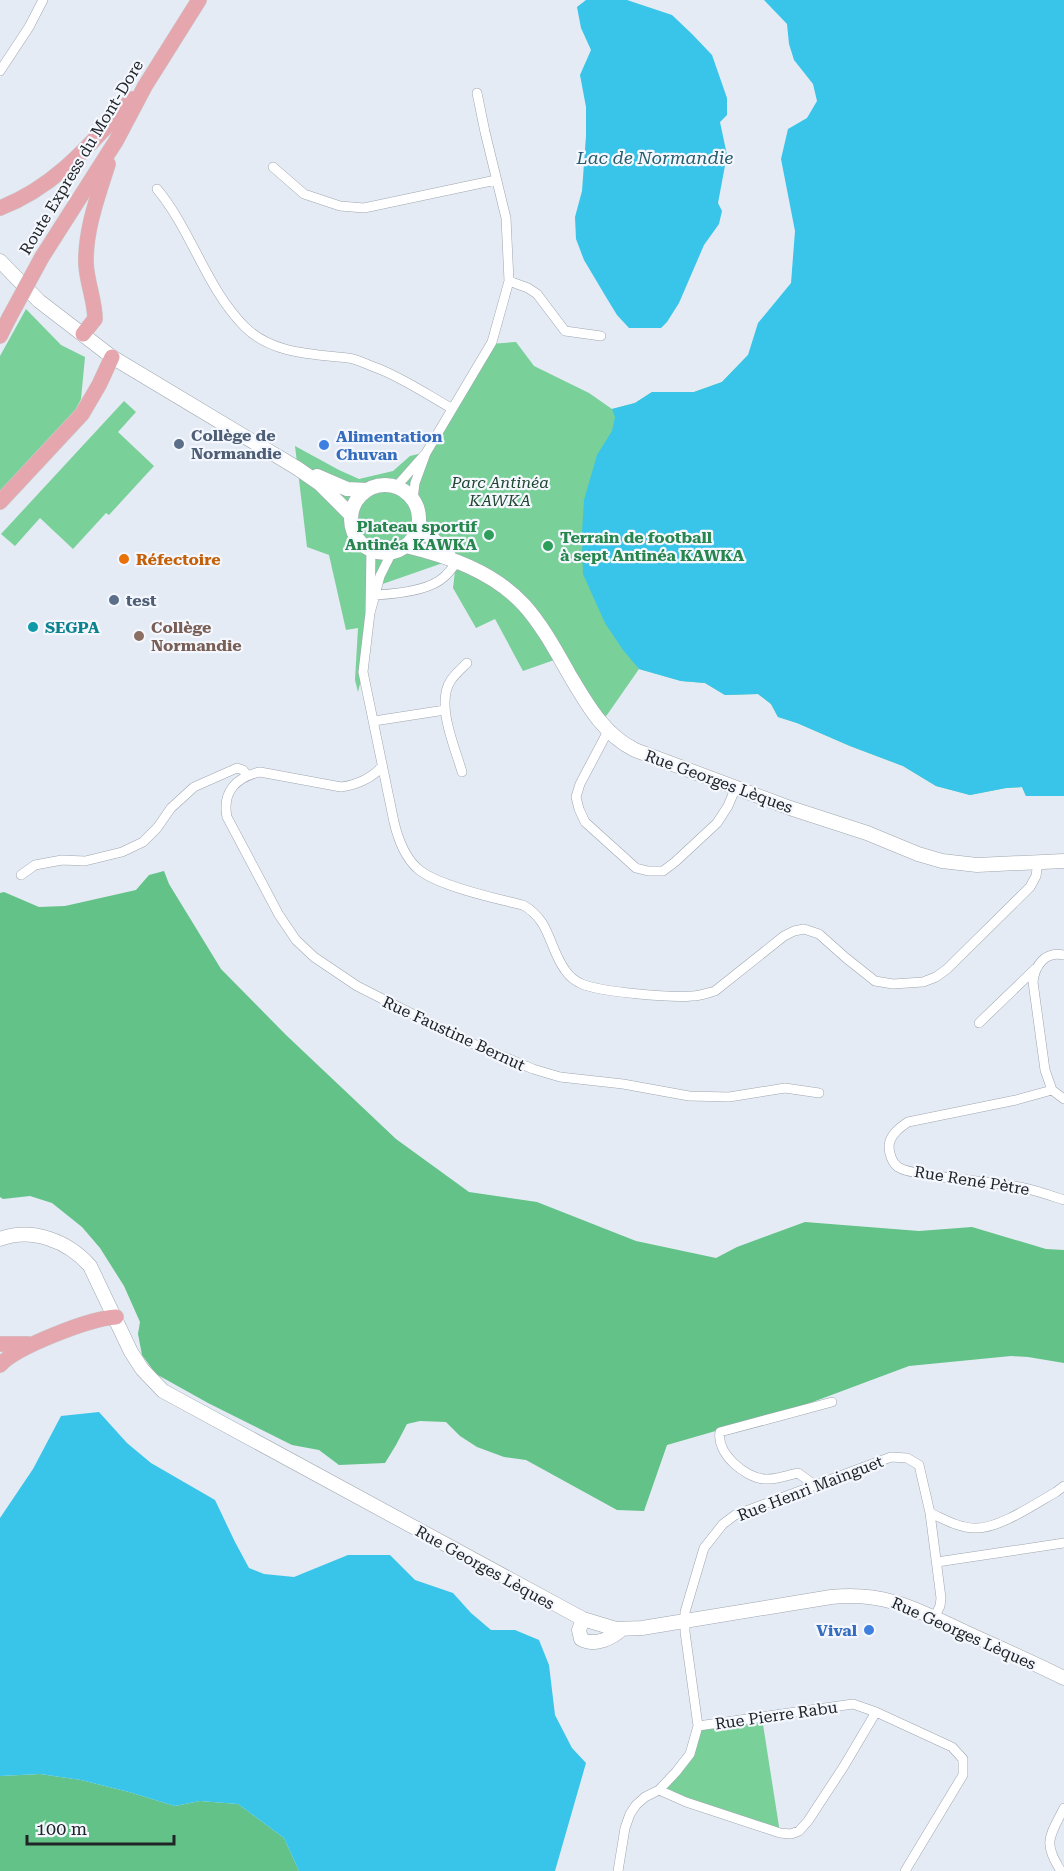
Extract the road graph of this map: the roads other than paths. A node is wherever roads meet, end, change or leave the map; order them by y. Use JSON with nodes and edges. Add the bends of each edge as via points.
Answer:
{"nodes":[{"id":1,"x":43,"y":0,"type":"edge"},
{"id":2,"x":199,"y":0,"type":"edge"},
{"id":3,"x":0,"y":71,"type":"edge"},
{"id":4,"x":145,"y":86,"type":"junction"},
{"id":5,"x":477,"y":93,"type":"dead end"},
{"id":6,"x":116,"y":141,"type":"junction"},
{"id":7,"x":273,"y":167,"type":"dead end"},
{"id":8,"x":496,"y":180,"type":"junction"},
{"id":9,"x":157,"y":189,"type":"dead end"},
{"id":10,"x":0,"y":208,"type":"edge"},
{"id":11,"x":0,"y":261,"type":"edge"},
{"id":12,"x":509,"y":281,"type":"junction"},
{"id":13,"x":83,"y":334,"type":"junction"},
{"id":14,"x":0,"y":336,"type":"edge"},
{"id":15,"x":601,"y":336,"type":"dead end"},
{"id":16,"x":112,"y":357,"type":"junction"},
{"id":17,"x":451,"y":408,"type":"junction"},
{"id":18,"x":426,"y":453,"type":"junction"},
{"id":19,"x":297,"y":468,"type":"junction"},
{"id":20,"x":396,"y":487,"type":"junction"},
{"id":21,"x":367,"y":490,"type":"junction"},
{"id":22,"x":413,"y":500,"type":"junction"},
{"id":23,"x":0,"y":502,"type":"edge"},
{"id":24,"x":351,"y":515,"type":"junction"},
{"id":25,"x":419,"y":524,"type":"junction"},
{"id":26,"x":406,"y":546,"type":"junction"},
{"id":27,"x":371,"y":550,"type":"junction"},
{"id":28,"x":392,"y":552,"type":"junction"},
{"id":29,"x":454,"y":561,"type":"junction"},
{"id":30,"x":375,"y":595,"type":"junction"},
{"id":31,"x":370,"y":613,"type":"junction"},
{"id":32,"x":467,"y":663,"type":"dead end"},
{"id":33,"x":444,"y":710,"type":"junction"},
{"id":34,"x":374,"y":721,"type":"junction"},
{"id":35,"x":608,"y":731,"type":"junction"},
{"id":36,"x":382,"y":766,"type":"junction"},
{"id":37,"x":462,"y":772,"type":"dead end"},
{"id":38,"x":247,"y":775,"type":"junction"},
{"id":39,"x":736,"y":787,"type":"junction"},
{"id":40,"x":1064,"y":861,"type":"edge"},
{"id":41,"x":1038,"y":862,"type":"junction"},
{"id":42,"x":21,"y":875,"type":"dead end"},
{"id":43,"x":1064,"y":955,"type":"edge"},
{"id":44,"x":1035,"y":969,"type":"junction"},
{"id":45,"x":979,"y":1023,"type":"dead end"},
{"id":46,"x":1052,"y":1090,"type":"junction"},
{"id":47,"x":819,"y":1093,"type":"dead end"},
{"id":48,"x":1064,"y":1099,"type":"edge"},
{"id":49,"x":1064,"y":1200,"type":"edge"},
{"id":50,"x":0,"y":1239,"type":"edge"},
{"id":51,"x":113,"y":1311,"type":"junction"},
{"id":52,"x":0,"y":1344,"type":"edge"},
{"id":53,"x":31,"y":1344,"type":"junction"},
{"id":54,"x":0,"y":1365,"type":"edge"},
{"id":55,"x":832,"y":1402,"type":"dead end"},
{"id":56,"x":816,"y":1486,"type":"junction"},
{"id":57,"x":1064,"y":1486,"type":"edge"},
{"id":58,"x":930,"y":1513,"type":"junction"},
{"id":59,"x":1064,"y":1543,"type":"edge"},
{"id":60,"x":937,"y":1562,"type":"junction"},
{"id":61,"x":934,"y":1618,"type":"junction"},
{"id":62,"x":583,"y":1619,"type":"junction"},
{"id":63,"x":684,"y":1622,"type":"junction"},
{"id":64,"x":622,"y":1629,"type":"junction"},
{"id":65,"x":1064,"y":1678,"type":"edge"},
{"id":66,"x":876,"y":1712,"type":"junction"},
{"id":67,"x":698,"y":1726,"type":"junction"},
{"id":68,"x":659,"y":1790,"type":"junction"},
{"id":69,"x":1064,"y":1808,"type":"edge"},
{"id":70,"x":618,"y":1871,"type":"edge"},
{"id":71,"x":904,"y":1871,"type":"edge"},
{"id":72,"x":1061,"y":1871,"type":"edge"}],
"edges":[{"from":1,"to":3,"type":"street"},
{"from":2,"to":4,"type":"main road","name":"Route Express du Mont-Dore"},
{"from":4,"to":6,"type":"main road","name":"Route Express du Mont-Dore"},
{"from":4,"to":10,"type":"main road","via":[[67,168],[44,186]]},
{"from":5,"to":8,"type":"street"},
{"from":6,"to":13,"type":"main road","via":[[90,227],[86,264],[95,319]]},
{"from":6,"to":14,"type":"main road","name":"Route Express du Mont-Dore","bridge":true,"via":[[42,257]]},
{"from":7,"to":8,"type":"street","via":[[304,194],[340,206],[364,208]]},
{"from":8,"to":12,"type":"street","via":[[506,218]]},
{"from":9,"to":17,"type":"street","via":[[170,204],[227,307],[247,329],[269,345],[349,358],[377,368]]},
{"from":11,"to":13,"type":"main road","via":[[39,301]]},
{"from":12,"to":15,"type":"street","via":[[537,294],[565,331]]},
{"from":12,"to":17,"type":"street","via":[[492,342]]},
{"from":13,"to":16,"type":"main road"},
{"from":16,"to":19,"type":"main road"},
{"from":16,"to":23,"type":"main road","via":[[82,414]]},
{"from":17,"to":18,"type":"street"},
{"from":18,"to":20,"type":"street"},
{"from":18,"to":22,"type":"street"},
{"from":19,"to":21,"type":"main road","via":[[347,489]]},
{"from":19,"to":24,"type":"main road","via":[[320,484]]},
{"from":20,"to":21,"type":"main road","via":[[376,486]]},
{"from":20,"to":22,"type":"main road"},
{"from":21,"to":24,"type":"main road","via":[[356,501]]},
{"from":22,"to":25,"type":"main road"},
{"from":24,"to":27,"type":"main road","via":[[355,536]]},
{"from":25,"to":26,"type":"main road"},
{"from":25,"to":29,"type":"main road","name":"Rue Georges Lèques"},
{"from":26,"to":28,"type":"main road"},
{"from":26,"to":29,"type":"main road","name":"Rue Georges Lèques"},
{"from":27,"to":28,"type":"main road"},
{"from":27,"to":31,"type":"street"},
{"from":28,"to":30,"type":"street"},
{"from":29,"to":30,"type":"street","via":[[443,578],[424,587]]},
{"from":29,"to":35,"type":"main road","name":"Rue Georges Lèques","via":[[497,581],[526,606],[586,704]]},
{"from":30,"to":31,"type":"street"},
{"from":31,"to":34,"type":"street","via":[[363,672]]},
{"from":32,"to":33,"type":"street","via":[[451,680]]},
{"from":33,"to":34,"type":"street"},
{"from":33,"to":37,"type":"street"},
{"from":34,"to":36,"type":"street"},
{"from":35,"to":39,"type":"main road","name":"Rue Georges Lèques","via":[[635,750]]},
{"from":35,"to":39,"type":"street","via":[[576,797],[585,822],[636,868],[663,871],[675,862],[717,823]]},
{"from":36,"to":38,"type":"street","via":[[355,785],[341,787],[272,773]]},
{"from":36,"to":41,"type":"street","via":[[399,841],[417,869],[445,884],[523,905],[534,912],[564,969],[583,985],[595,988],[704,995],[715,991],[784,936],[804,929],[819,934],[875,981],[923,982],[947,969],[1030,887],[1038,872]]},
{"from":38,"to":42,"type":"street","via":[[237,768],[194,787],[143,842],[122,852],[85,861],[53,861]]},
{"from":38,"to":47,"type":"street","name":"Rue Faustine Bernut","via":[[233,786],[225,806],[251,863],[296,940],[357,986],[473,1044],[560,1077],[689,1096],[729,1097],[785,1088]]},
{"from":39,"to":41,"type":"main road","name":"Rue Georges Lèques","via":[[942,861],[977,865]]},
{"from":40,"to":41,"type":"main road","name":"Rue Georges Lèques"},
{"from":43,"to":44,"type":"street","via":[[1052,954]]},
{"from":44,"to":45,"type":"street"},
{"from":44,"to":46,"type":"street","via":[[1033,982],[1042,1050]]},
{"from":46,"to":48,"type":"street"},
{"from":46,"to":49,"type":"street","name":"Rue René Pètre","via":[[908,1122],[898,1128],[889,1150],[898,1167],[913,1172],[1018,1186]]},
{"from":50,"to":51,"type":"main road","name":"Rue Georges Lèques","via":[[25,1235],[60,1242],[72,1249],[90,1266]]},
{"from":51,"to":53,"type":"main road"},
{"from":51,"to":62,"type":"main road","name":"Rue Georges Lèques","via":[[131,1352],[164,1391]]},
{"from":52,"to":53,"type":"main road"},
{"from":53,"to":54,"type":"main road"},
{"from":55,"to":56,"type":"street","via":[[720,1432],[729,1459],[744,1473],[765,1480],[798,1473]]},
{"from":56,"to":58,"type":"street","name":"Rue Henri Mainguet","via":[[891,1457],[908,1458],[919,1465]]},
{"from":56,"to":63,"type":"street","name":"Rue Henri Mainguet","via":[[735,1515],[723,1524],[704,1548]]},
{"from":57,"to":58,"type":"street","via":[[993,1526],[960,1526]]},
{"from":58,"to":60,"type":"street","name":"Rue Henri Mainguet"},
{"from":59,"to":60,"type":"street"},
{"from":60,"to":61,"type":"street","name":"Rue Henri Mainguet","via":[[941,1601]]},
{"from":61,"to":63,"type":"main road","name":"Rue Georges Lèques","via":[[892,1601],[848,1595]]},
{"from":61,"to":65,"type":"main road","name":"Rue Georges Lèques"},
{"from":62,"to":64,"type":"main road","name":"Rue Georges Lèques"},
{"from":62,"to":64,"type":"main road","via":[[580,1637],[588,1643],[607,1639]]},
{"from":63,"to":64,"type":"main road","name":"Rue Georges Lèques"},
{"from":63,"to":67,"type":"street","name":"Rue Henri Mainguet"},
{"from":66,"to":67,"type":"street","name":"Rue Pierre Rabu","via":[[853,1704],[840,1705]]},
{"from":66,"to":68,"type":"street","via":[[808,1821],[791,1834]]},
{"from":66,"to":71,"type":"street","name":"Rue Pierre Rabu","via":[[952,1747],[963,1759],[963,1775]]},
{"from":67,"to":68,"type":"street","via":[[690,1754]]},
{"from":68,"to":70,"type":"street","via":[[645,1797],[630,1814]]},
{"from":69,"to":72,"type":"street","via":[[1049,1844]]}]}
